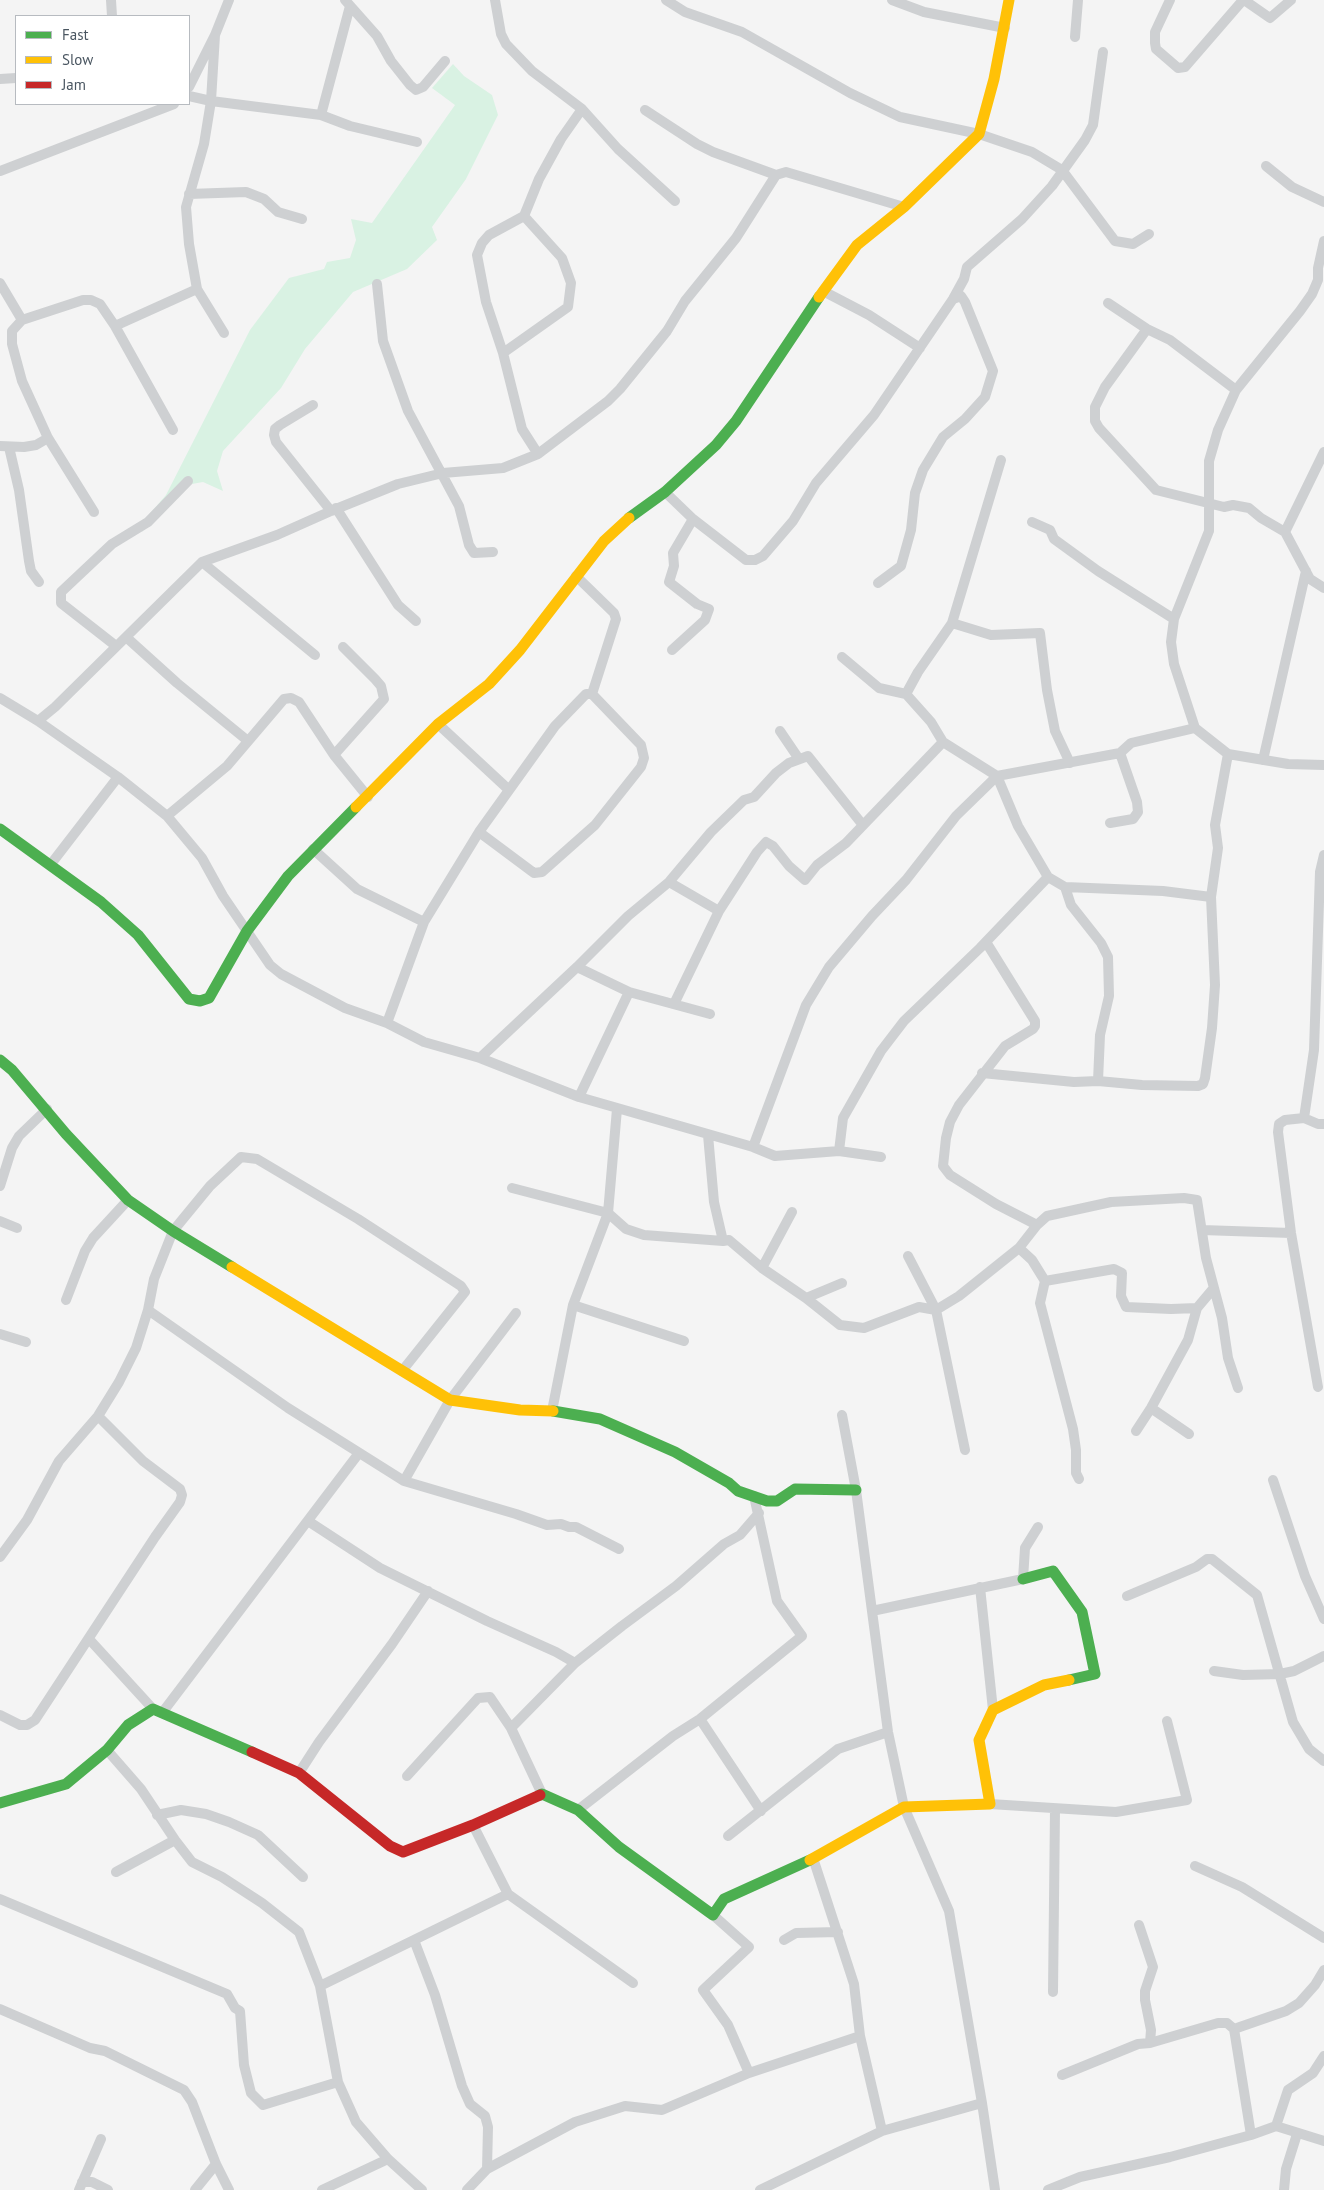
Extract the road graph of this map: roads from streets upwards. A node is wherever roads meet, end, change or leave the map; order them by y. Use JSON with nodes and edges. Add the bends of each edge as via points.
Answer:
{"nodes":[{"id":1,"x":111,"y":0,"type":"edge"},
{"id":2,"x":229,"y":0,"type":"edge"},
{"id":3,"x":495,"y":0,"type":"edge"},
{"id":4,"x":666,"y":0,"type":"edge"},
{"id":5,"x":892,"y":0,"type":"edge"},
{"id":6,"x":1009,"y":0,"type":"edge"},
{"id":7,"x":1078,"y":0,"type":"edge"},
{"id":8,"x":1170,"y":0,"type":"edge"},
{"id":9,"x":1244,"y":0,"type":"edge"},
{"id":10,"x":1291,"y":0,"type":"edge"},
{"id":11,"x":347,"y":3,"type":"edge"},
{"id":12,"x":112,"y":15,"type":"edge"},
{"id":13,"x":1005,"y":28,"type":"junction"},
{"id":14,"x":215,"y":35,"type":"junction"},
{"id":15,"x":1076,"y":38,"type":"dead end"},
{"id":16,"x":1103,"y":52,"type":"dead end"},
{"id":17,"x":445,"y":61,"type":"dead end"},
{"id":18,"x":15,"y":78,"type":"edge"},
{"id":19,"x":0,"y":79,"type":"edge"},
{"id":20,"x":190,"y":85,"type":"edge"},
{"id":21,"x":190,"y":96,"type":"edge"},
{"id":22,"x":211,"y":101,"type":"junction"},
{"id":23,"x":171,"y":105,"type":"edge"},
{"id":24,"x":582,"y":109,"type":"junction"},
{"id":25,"x":646,"y":110,"type":"dead end"},
{"id":26,"x":321,"y":115,"type":"junction"},
{"id":27,"x":979,"y":134,"type":"junction"},
{"id":28,"x":417,"y":142,"type":"dead end"},
{"id":29,"x":1266,"y":166,"type":"dead end"},
{"id":30,"x":1062,"y":170,"type":"junction"},
{"id":31,"x":0,"y":171,"type":"edge"},
{"id":32,"x":776,"y":175,"type":"junction"},
{"id":33,"x":189,"y":194,"type":"junction"},
{"id":34,"x":675,"y":201,"type":"dead end"},
{"id":35,"x":1324,"y":202,"type":"edge"},
{"id":36,"x":904,"y":207,"type":"junction"},
{"id":37,"x":524,"y":216,"type":"junction"},
{"id":38,"x":302,"y":219,"type":"dead end"},
{"id":39,"x":1150,"y":234,"type":"dead end"},
{"id":40,"x":1324,"y":241,"type":"edge"},
{"id":41,"x":0,"y":283,"type":"edge"},
{"id":42,"x":377,"y":284,"type":"dead end"},
{"id":43,"x":197,"y":290,"type":"junction"},
{"id":44,"x":823,"y":291,"type":"junction"},
{"id":45,"x":957,"y":294,"type":"junction"},
{"id":46,"x":1108,"y":303,"type":"dead end"},
{"id":47,"x":22,"y":320,"type":"junction"},
{"id":48,"x":114,"y":326,"type":"junction"},
{"id":49,"x":1147,"y":329,"type":"junction"},
{"id":50,"x":224,"y":333,"type":"dead end"},
{"id":51,"x":920,"y":348,"type":"junction"},
{"id":52,"x":503,"y":354,"type":"junction"},
{"id":53,"x":1236,"y":390,"type":"junction"},
{"id":54,"x":313,"y":405,"type":"dead end"},
{"id":55,"x":173,"y":430,"type":"dead end"},
{"id":56,"x":48,"y":438,"type":"junction"},
{"id":57,"x":5,"y":446,"type":"edge"},
{"id":58,"x":1324,"y":452,"type":"edge"},
{"id":59,"x":538,"y":454,"type":"junction"},
{"id":60,"x":1001,"y":460,"type":"dead end"},
{"id":61,"x":443,"y":474,"type":"junction"},
{"id":62,"x":188,"y":480,"type":"dead end"},
{"id":63,"x":666,"y":492,"type":"junction"},
{"id":64,"x":1209,"y":502,"type":"junction"},
{"id":65,"x":334,"y":509,"type":"junction"},
{"id":66,"x":94,"y":512,"type":"dead end"},
{"id":67,"x":692,"y":519,"type":"junction"},
{"id":68,"x":1032,"y":522,"type":"dead end"},
{"id":69,"x":1285,"y":532,"type":"junction"},
{"id":70,"x":493,"y":552,"type":"dead end"},
{"id":71,"x":202,"y":562,"type":"junction"},
{"id":72,"x":1306,"y":571,"type":"junction"},
{"id":73,"x":576,"y":576,"type":"junction"},
{"id":74,"x":39,"y":582,"type":"dead end"},
{"id":75,"x":878,"y":583,"type":"dead end"},
{"id":76,"x":1324,"y":588,"type":"edge"},
{"id":77,"x":1174,"y":619,"type":"junction"},
{"id":78,"x":416,"y":620,"type":"dead end"},
{"id":79,"x":952,"y":623,"type":"junction"},
{"id":80,"x":126,"y":637,"type":"junction"},
{"id":81,"x":116,"y":646,"type":"junction"},
{"id":82,"x":343,"y":647,"type":"dead end"},
{"id":83,"x":672,"y":650,"type":"dead end"},
{"id":84,"x":314,"y":655,"type":"dead end"},
{"id":85,"x":842,"y":657,"type":"dead end"},
{"id":86,"x":592,"y":694,"type":"junction"},
{"id":87,"x":906,"y":694,"type":"junction"},
{"id":88,"x":0,"y":698,"type":"edge"},
{"id":89,"x":38,"y":721,"type":"junction"},
{"id":90,"x":438,"y":724,"type":"junction"},
{"id":91,"x":1195,"y":728,"type":"junction"},
{"id":92,"x":780,"y":731,"type":"dead end"},
{"id":93,"x":248,"y":741,"type":"junction"},
{"id":94,"x":944,"y":742,"type":"junction"},
{"id":95,"x":1120,"y":753,"type":"junction"},
{"id":96,"x":1228,"y":754,"type":"junction"},
{"id":97,"x":334,"y":755,"type":"junction"},
{"id":98,"x":799,"y":759,"type":"junction"},
{"id":99,"x":1263,"y":760,"type":"junction"},
{"id":100,"x":1070,"y":763,"type":"junction"},
{"id":101,"x":1324,"y":765,"type":"edge"},
{"id":102,"x":997,"y":776,"type":"junction"},
{"id":103,"x":118,"y":777,"type":"junction"},
{"id":104,"x":508,"y":789,"type":"junction"},
{"id":105,"x":368,"y":797,"type":"junction"},
{"id":106,"x":166,"y":816,"type":"junction"},
{"id":107,"x":862,"y":824,"type":"junction"},
{"id":108,"x":1110,"y":824,"type":"dead end"},
{"id":109,"x":0,"y":828,"type":"edge"},
{"id":110,"x":478,"y":832,"type":"junction"},
{"id":111,"x":313,"y":849,"type":"junction"},
{"id":112,"x":1324,"y":854,"type":"edge"},
{"id":113,"x":51,"y":864,"type":"junction"},
{"id":114,"x":1048,"y":877,"type":"junction"},
{"id":115,"x":669,"y":882,"type":"junction"},
{"id":116,"x":1065,"y":887,"type":"junction"},
{"id":117,"x":1211,"y":897,"type":"junction"},
{"id":118,"x":719,"y":911,"type":"junction"},
{"id":119,"x":424,"y":922,"type":"junction"},
{"id":120,"x":247,"y":931,"type":"junction"},
{"id":121,"x":986,"y":942,"type":"junction"},
{"id":122,"x":577,"y":968,"type":"junction"},
{"id":123,"x":629,"y":992,"type":"junction"},
{"id":124,"x":674,"y":1004,"type":"junction"},
{"id":125,"x":710,"y":1014,"type":"dead end"},
{"id":126,"x":387,"y":1023,"type":"junction"},
{"id":127,"x":480,"y":1058,"type":"junction"},
{"id":128,"x":0,"y":1060,"type":"edge"},
{"id":129,"x":982,"y":1073,"type":"junction"},
{"id":130,"x":1098,"y":1081,"type":"junction"},
{"id":131,"x":579,"y":1098,"type":"junction"},
{"id":132,"x":617,"y":1109,"type":"junction"},
{"id":133,"x":47,"y":1110,"type":"junction"},
{"id":134,"x":1304,"y":1118,"type":"junction"},
{"id":135,"x":1324,"y":1124,"type":"edge"},
{"id":136,"x":708,"y":1136,"type":"junction"},
{"id":137,"x":753,"y":1147,"type":"junction"},
{"id":138,"x":839,"y":1151,"type":"junction"},
{"id":139,"x":881,"y":1157,"type":"dead end"},
{"id":140,"x":0,"y":1186,"type":"edge"},
{"id":141,"x":512,"y":1188,"type":"dead end"},
{"id":142,"x":128,"y":1200,"type":"junction"},
{"id":143,"x":792,"y":1212,"type":"dead end"},
{"id":144,"x":608,"y":1213,"type":"junction"},
{"id":145,"x":0,"y":1221,"type":"edge"},
{"id":146,"x":1037,"y":1225,"type":"junction"},
{"id":147,"x":17,"y":1228,"type":"dead end"},
{"id":148,"x":1202,"y":1230,"type":"junction"},
{"id":149,"x":172,"y":1232,"type":"junction"},
{"id":150,"x":1291,"y":1233,"type":"junction"},
{"id":151,"x":723,"y":1241,"type":"junction"},
{"id":152,"x":1019,"y":1248,"type":"junction"},
{"id":153,"x":908,"y":1256,"type":"dead end"},
{"id":154,"x":762,"y":1268,"type":"junction"},
{"id":155,"x":1045,"y":1281,"type":"junction"},
{"id":156,"x":842,"y":1283,"type":"dead end"},
{"id":157,"x":1213,"y":1290,"type":"junction"},
{"id":158,"x":806,"y":1298,"type":"junction"},
{"id":159,"x":66,"y":1300,"type":"dead end"},
{"id":160,"x":573,"y":1305,"type":"junction"},
{"id":161,"x":1197,"y":1308,"type":"junction"},
{"id":162,"x":148,"y":1310,"type":"junction"},
{"id":163,"x":936,"y":1310,"type":"junction"},
{"id":164,"x":516,"y":1313,"type":"dead end"},
{"id":165,"x":0,"y":1334,"type":"edge"},
{"id":166,"x":684,"y":1341,"type":"dead end"},
{"id":167,"x":26,"y":1342,"type":"dead end"},
{"id":168,"x":402,"y":1371,"type":"junction"},
{"id":169,"x":1318,"y":1387,"type":"dead end"},
{"id":170,"x":1238,"y":1388,"type":"dead end"},
{"id":171,"x":450,"y":1400,"type":"junction"},
{"id":172,"x":1151,"y":1408,"type":"junction"},
{"id":173,"x":552,"y":1411,"type":"junction"},
{"id":174,"x":842,"y":1415,"type":"dead end"},
{"id":175,"x":98,"y":1416,"type":"junction"},
{"id":176,"x":1136,"y":1430,"type":"dead end"},
{"id":177,"x":1189,"y":1434,"type":"dead end"},
{"id":178,"x":965,"y":1450,"type":"dead end"},
{"id":179,"x":358,"y":1453,"type":"junction"},
{"id":180,"x":1079,"y":1479,"type":"dead end"},
{"id":181,"x":1273,"y":1480,"type":"dead end"},
{"id":182,"x":404,"y":1481,"type":"junction"},
{"id":183,"x":856,"y":1490,"type":"junction"},
{"id":184,"x":754,"y":1496,"type":"junction"},
{"id":185,"x":759,"y":1513,"type":"junction"},
{"id":186,"x":308,"y":1521,"type":"junction"},
{"id":187,"x":1038,"y":1527,"type":"dead end"},
{"id":188,"x":3,"y":1544,"type":"edge"},
{"id":189,"x":619,"y":1549,"type":"dead end"},
{"id":190,"x":0,"y":1557,"type":"edge"},
{"id":191,"x":1023,"y":1579,"type":"junction"},
{"id":192,"x":980,"y":1587,"type":"junction"},
{"id":193,"x":428,"y":1591,"type":"junction"},
{"id":194,"x":1127,"y":1596,"type":"dead end"},
{"id":195,"x":872,"y":1611,"type":"junction"},
{"id":196,"x":1324,"y":1619,"type":"edge"},
{"id":197,"x":89,"y":1639,"type":"junction"},
{"id":198,"x":1324,"y":1656,"type":"edge"},
{"id":199,"x":575,"y":1663,"type":"junction"},
{"id":200,"x":1214,"y":1671,"type":"dead end"},
{"id":201,"x":1280,"y":1674,"type":"junction"},
{"id":202,"x":994,"y":1710,"type":"junction"},
{"id":203,"x":157,"y":1711,"type":"junction"},
{"id":204,"x":2,"y":1719,"type":"edge"},
{"id":205,"x":700,"y":1719,"type":"junction"},
{"id":206,"x":1167,"y":1721,"type":"dead end"},
{"id":207,"x":511,"y":1728,"type":"junction"},
{"id":208,"x":888,"y":1732,"type":"junction"},
{"id":209,"x":108,"y":1750,"type":"junction"},
{"id":210,"x":1324,"y":1761,"type":"edge"},
{"id":211,"x":299,"y":1773,"type":"junction"},
{"id":212,"x":407,"y":1776,"type":"dead end"},
{"id":213,"x":542,"y":1794,"type":"junction"},
{"id":214,"x":0,"y":1803,"type":"edge"},
{"id":215,"x":990,"y":1804,"type":"junction"},
{"id":216,"x":904,"y":1806,"type":"junction"},
{"id":217,"x":1055,"y":1809,"type":"junction"},
{"id":218,"x":578,"y":1810,"type":"junction"},
{"id":219,"x":762,"y":1811,"type":"junction"},
{"id":220,"x":157,"y":1815,"type":"junction"},
{"id":221,"x":473,"y":1825,"type":"junction"},
{"id":222,"x":728,"y":1836,"type":"dead end"},
{"id":223,"x":175,"y":1840,"type":"junction"},
{"id":224,"x":813,"y":1858,"type":"junction"},
{"id":225,"x":1195,"y":1866,"type":"dead end"},
{"id":226,"x":116,"y":1872,"type":"dead end"},
{"id":227,"x":303,"y":1877,"type":"dead end"},
{"id":228,"x":508,"y":1894,"type":"junction"},
{"id":229,"x":0,"y":1899,"type":"edge"},
{"id":230,"x":714,"y":1915,"type":"junction"},
{"id":231,"x":1139,"y":1926,"type":"dead end"},
{"id":232,"x":838,"y":1932,"type":"junction"},
{"id":233,"x":1324,"y":1938,"type":"edge"},
{"id":234,"x":414,"y":1940,"type":"junction"},
{"id":235,"x":784,"y":1940,"type":"dead end"},
{"id":236,"x":1324,"y":1970,"type":"edge"},
{"id":237,"x":633,"y":1984,"type":"dead end"},
{"id":238,"x":320,"y":1986,"type":"junction"},
{"id":239,"x":1054,"y":1992,"type":"dead end"},
{"id":240,"x":0,"y":2009,"type":"edge"},
{"id":241,"x":1234,"y":2029,"type":"junction"},
{"id":242,"x":1151,"y":2030,"type":"junction"},
{"id":243,"x":860,"y":2036,"type":"junction"},
{"id":244,"x":1161,"y":2039,"type":"junction"},
{"id":245,"x":1150,"y":2043,"type":"junction"},
{"id":246,"x":1324,"y":2056,"type":"edge"},
{"id":247,"x":749,"y":2073,"type":"junction"},
{"id":248,"x":1062,"y":2075,"type":"dead end"},
{"id":249,"x":338,"y":2082,"type":"junction"},
{"id":250,"x":982,"y":2103,"type":"junction"},
{"id":251,"x":1276,"y":2126,"type":"junction"},
{"id":252,"x":882,"y":2131,"type":"junction"},
{"id":253,"x":1298,"y":2134,"type":"junction"},
{"id":254,"x":1252,"y":2135,"type":"junction"},
{"id":255,"x":101,"y":2139,"type":"dead end"},
{"id":256,"x":1324,"y":2141,"type":"edge"},
{"id":257,"x":388,"y":2160,"type":"junction"},
{"id":258,"x":216,"y":2164,"type":"junction"},
{"id":259,"x":487,"y":2169,"type":"junction"},
{"id":260,"x":81,"y":2186,"type":"edge"},
{"id":261,"x":108,"y":2190,"type":"edge"},
{"id":262,"x":195,"y":2190,"type":"edge"},
{"id":263,"x":229,"y":2190,"type":"edge"},
{"id":264,"x":322,"y":2190,"type":"edge"},
{"id":265,"x":422,"y":2190,"type":"edge"},
{"id":266,"x":467,"y":2190,"type":"edge"},
{"id":267,"x":760,"y":2190,"type":"edge"},
{"id":268,"x":995,"y":2190,"type":"edge"},
{"id":269,"x":1048,"y":2190,"type":"edge"},
{"id":270,"x":1284,"y":2190,"type":"edge"}],
"edges":[{"from":1,"to":12,"type":"street"},
{"from":2,"to":14,"type":"street"},
{"from":3,"to":24,"type":"street","via":[[506,44],[532,72]]},
{"from":4,"to":27,"type":"street","via":[[685,12],[742,32],[850,93],[900,117]]},
{"from":5,"to":13,"type":"street","via":[[924,12]]},
{"from":6,"to":13,"type":"street"},
{"from":7,"to":15,"type":"street"},
{"from":8,"to":9,"type":"street","via":[[1156,32],[1155,43],[1156,49],[1178,68],[1184,67]]},
{"from":9,"to":10,"type":"street","via":[[1270,18]]},
{"from":11,"to":17,"type":"street","via":[[377,36],[391,61],[416,90],[423,87]]},
{"from":11,"to":26,"type":"street"},
{"from":13,"to":27,"type":"street"},
{"from":14,"to":20,"type":"street"},
{"from":14,"to":22,"type":"street"},
{"from":16,"to":30,"type":"street","via":[[1093,125]]},
{"from":18,"to":19,"type":"street"},
{"from":21,"to":22,"type":"street"},
{"from":22,"to":26,"type":"street"},
{"from":22,"to":33,"type":"street","via":[[204,144]]},
{"from":23,"to":31,"type":"street"},
{"from":24,"to":34,"type":"street","via":[[618,149]]},
{"from":24,"to":37,"type":"street","via":[[561,139]]},
{"from":25,"to":32,"type":"street","via":[[698,144]]},
{"from":26,"to":28,"type":"street","via":[[350,126]]},
{"from":27,"to":30,"type":"street","via":[[1032,152]]},
{"from":27,"to":36,"type":"street"},
{"from":29,"to":35,"type":"street","via":[[1292,187]]},
{"from":30,"to":39,"type":"street","via":[[1116,241],[1133,244]]},
{"from":30,"to":45,"type":"street","via":[[1022,219],[967,267]]},
{"from":32,"to":36,"type":"street","via":[[786,172]]},
{"from":32,"to":59,"type":"street","via":[[736,238],[620,388],[608,401]]},
{"from":33,"to":38,"type":"street","via":[[246,192],[264,199],[278,212]]},
{"from":33,"to":43,"type":"street","via":[[187,216]]},
{"from":36,"to":44,"type":"street","via":[[858,245]]},
{"from":37,"to":52,"type":"street","via":[[489,235],[477,255],[486,302]]},
{"from":37,"to":52,"type":"street","via":[[562,258],[571,283],[568,307]]},
{"from":40,"to":53,"type":"street","via":[[1318,280],[1312,294]]},
{"from":41,"to":47,"type":"street"},
{"from":42,"to":61,"type":"street","via":[[383,341],[408,411]]},
{"from":43,"to":48,"type":"street"},
{"from":43,"to":50,"type":"street"},
{"from":44,"to":51,"type":"street","via":[[869,315]]},
{"from":44,"to":63,"type":"street","via":[[736,421],[716,445]]},
{"from":45,"to":51,"type":"street"},
{"from":45,"to":75,"type":"street","via":[[965,302],[993,371],[986,397],[942,437],[923,470],[915,493],[901,566]]},
{"from":46,"to":49,"type":"street"},
{"from":47,"to":48,"type":"street","via":[[91,300],[100,304]]},
{"from":47,"to":56,"type":"street","via":[[12,331],[12,344],[22,381]]},
{"from":48,"to":55,"type":"street"},
{"from":49,"to":53,"type":"street","via":[[1170,340]]},
{"from":49,"to":64,"type":"street","via":[[1105,387],[1095,407],[1095,421],[1156,490]]},
{"from":51,"to":67,"type":"street","via":[[874,415],[816,482],[793,521],[763,556],[746,560]]},
{"from":52,"to":59,"type":"street","via":[[522,429]]},
{"from":53,"to":64,"type":"street","via":[[1218,430],[1209,461]]},
{"from":54,"to":65,"type":"street","via":[[280,425],[274,435],[276,442]]},
{"from":56,"to":57,"type":"street","via":[[36,445]]},
{"from":56,"to":66,"type":"street"},
{"from":57,"to":74,"type":"street","via":[[19,490],[29,561]]},
{"from":58,"to":69,"type":"street"},
{"from":59,"to":61,"type":"street","via":[[503,468]]},
{"from":60,"to":79,"type":"street"},
{"from":61,"to":65,"type":"street","via":[[398,484]]},
{"from":61,"to":70,"type":"street","via":[[459,506],[474,553]]},
{"from":62,"to":81,"type":"street","via":[[148,522],[112,544],[61,592],[60,600],[66,609]]},
{"from":63,"to":67,"type":"street"},
{"from":63,"to":73,"type":"street","via":[[623,523]]},
{"from":64,"to":69,"type":"street","via":[[1224,507],[1250,508]]},
{"from":64,"to":77,"type":"street","via":[[1206,541]]},
{"from":65,"to":71,"type":"street","via":[[277,535]]},
{"from":65,"to":78,"type":"street","via":[[398,605]]},
{"from":67,"to":83,"type":"street","via":[[673,553],[674,566],[669,582],[697,604],[709,609],[705,620]]},
{"from":68,"to":77,"type":"street","via":[[1050,530],[1054,539],[1098,571]]},
{"from":69,"to":72,"type":"street"},
{"from":71,"to":80,"type":"street"},
{"from":71,"to":84,"type":"street"},
{"from":72,"to":76,"type":"street","via":[[1310,579]]},
{"from":72,"to":99,"type":"street"},
{"from":73,"to":86,"type":"street","via":[[614,613],[616,619]]},
{"from":73,"to":90,"type":"street","via":[[520,650],[489,684]]},
{"from":77,"to":91,"type":"street","via":[[1171,642],[1174,664]]},
{"from":79,"to":87,"type":"street"},
{"from":79,"to":100,"type":"street","via":[[991,635],[1040,633],[1055,731]]},
{"from":80,"to":81,"type":"street"},
{"from":80,"to":93,"type":"street"},
{"from":81,"to":89,"type":"street"},
{"from":82,"to":97,"type":"street","via":[[381,686],[384,699]]},
{"from":85,"to":87,"type":"street","via":[[879,688]]},
{"from":86,"to":104,"type":"street","via":[[586,694],[555,726]]},
{"from":86,"to":110,"type":"street","via":[[641,745],[644,758],[641,767],[595,825],[542,872],[534,873]]},
{"from":87,"to":94,"type":"street"},
{"from":88,"to":89,"type":"street"},
{"from":89,"to":103,"type":"street"},
{"from":90,"to":104,"type":"street"},
{"from":90,"to":105,"type":"street","via":[[400,760]]},
{"from":91,"to":95,"type":"street","via":[[1131,743]]},
{"from":91,"to":96,"type":"street"},
{"from":92,"to":98,"type":"street"},
{"from":93,"to":97,"type":"street","via":[[284,699],[291,698],[299,702]]},
{"from":93,"to":106,"type":"street","via":[[227,766]]},
{"from":94,"to":102,"type":"street"},
{"from":94,"to":107,"type":"street"},
{"from":95,"to":100,"type":"street"},
{"from":95,"to":108,"type":"street","via":[[1138,812],[1133,819]]},
{"from":96,"to":99,"type":"street"},
{"from":96,"to":117,"type":"street","via":[[1216,815],[1218,848]]},
{"from":97,"to":105,"type":"street"},
{"from":98,"to":107,"type":"street","via":[[808,756]]},
{"from":98,"to":115,"type":"street","via":[[776,773],[754,797],[744,800],[710,832]]},
{"from":99,"to":101,"type":"street"},
{"from":100,"to":102,"type":"street"},
{"from":102,"to":114,"type":"street","via":[[1018,826]]},
{"from":102,"to":137,"type":"street","via":[[956,816],[906,880],[829,967],[806,1005]]},
{"from":103,"to":106,"type":"street"},
{"from":103,"to":113,"type":"street"},
{"from":104,"to":110,"type":"street"},
{"from":105,"to":111,"type":"street"},
{"from":106,"to":120,"type":"street","via":[[202,858]]},
{"from":107,"to":118,"type":"street","via":[[805,880],[766,842]]},
{"from":109,"to":113,"type":"street"},
{"from":110,"to":119,"type":"street"},
{"from":111,"to":119,"type":"street","via":[[357,889]]},
{"from":111,"to":120,"type":"street","via":[[288,876]]},
{"from":112,"to":134,"type":"street","via":[[1320,872],[1313,1068]]},
{"from":113,"to":120,"type":"street","via":[[138,935],[189,999],[200,1001],[209,998]]},
{"from":114,"to":116,"type":"street"},
{"from":114,"to":121,"type":"street"},
{"from":115,"to":118,"type":"street"},
{"from":115,"to":122,"type":"street","via":[[628,916]]},
{"from":116,"to":117,"type":"street","via":[[1163,891]]},
{"from":116,"to":130,"type":"street","via":[[1071,905],[1108,957],[1109,996],[1100,1035]]},
{"from":117,"to":130,"type":"street","via":[[1216,978],[1203,1084],[1142,1085]]},
{"from":118,"to":124,"type":"street"},
{"from":119,"to":126,"type":"street"},
{"from":120,"to":126,"type":"street","via":[[270,965],[281,974],[345,1008]]},
{"from":121,"to":129,"type":"street","via":[[1035,1021],[1035,1026],[1005,1046]]},
{"from":121,"to":138,"type":"street","via":[[904,1021],[881,1051],[843,1118]]},
{"from":122,"to":123,"type":"street"},
{"from":122,"to":127,"type":"street"},
{"from":123,"to":124,"type":"street"},
{"from":123,"to":131,"type":"street"},
{"from":124,"to":125,"type":"street"},
{"from":126,"to":127,"type":"street","via":[[424,1042]]},
{"from":127,"to":131,"type":"street"},
{"from":128,"to":133,"type":"street"},
{"from":129,"to":130,"type":"street","via":[[1074,1082]]},
{"from":129,"to":146,"type":"street","via":[[950,1122],[943,1166],[950,1175],[996,1204]]},
{"from":131,"to":132,"type":"street"},
{"from":132,"to":136,"type":"street"},
{"from":132,"to":144,"type":"street"},
{"from":133,"to":140,"type":"street","via":[[19,1136]]},
{"from":133,"to":142,"type":"street"},
{"from":134,"to":135,"type":"street"},
{"from":134,"to":150,"type":"street","via":[[1285,1120],[1279,1124],[1278,1132]]},
{"from":136,"to":137,"type":"street"},
{"from":136,"to":151,"type":"street","via":[[714,1202]]},
{"from":137,"to":138,"type":"street","via":[[775,1156]]},
{"from":138,"to":139,"type":"street"},
{"from":141,"to":144,"type":"street"},
{"from":142,"to":149,"type":"street"},
{"from":142,"to":159,"type":"street","via":[[93,1238]]},
{"from":143,"to":154,"type":"street"},
{"from":144,"to":151,"type":"street","via":[[626,1229],[644,1235]]},
{"from":144,"to":160,"type":"street"},
{"from":145,"to":147,"type":"street"},
{"from":146,"to":148,"type":"street","via":[[1048,1216],[1111,1202],[1184,1198],[1197,1200]]},
{"from":146,"to":152,"type":"street"},
{"from":148,"to":150,"type":"street"},
{"from":148,"to":157,"type":"street"},
{"from":149,"to":162,"type":"street","via":[[154,1279]]},
{"from":149,"to":168,"type":"street"},
{"from":149,"to":168,"type":"street","via":[[210,1186],[241,1158],[257,1158],[358,1219],[461,1286],[465,1292]]},
{"from":150,"to":169,"type":"street"},
{"from":151,"to":154,"type":"street","via":[[729,1240]]},
{"from":152,"to":155,"type":"street","via":[[1032,1260]]},
{"from":152,"to":163,"type":"street","via":[[959,1296]]},
{"from":153,"to":163,"type":"street"},
{"from":154,"to":158,"type":"street"},
{"from":155,"to":161,"type":"street","via":[[1114,1269],[1122,1273],[1121,1296],[1126,1307]]},
{"from":155,"to":180,"type":"street","via":[[1040,1303],[1073,1429]]},
{"from":156,"to":158,"type":"street"},
{"from":157,"to":161,"type":"street"},
{"from":157,"to":170,"type":"street"},
{"from":158,"to":163,"type":"street","via":[[840,1325],[864,1328],[919,1307]]},
{"from":160,"to":166,"type":"street"},
{"from":160,"to":173,"type":"street"},
{"from":161,"to":172,"type":"street","via":[[1188,1340]]},
{"from":162,"to":175,"type":"street","via":[[136,1348]]},
{"from":162,"to":179,"type":"street"},
{"from":163,"to":178,"type":"street"},
{"from":164,"to":171,"type":"street"},
{"from":165,"to":167,"type":"street"},
{"from":168,"to":171,"type":"street"},
{"from":171,"to":173,"type":"street"},
{"from":171,"to":182,"type":"street"},
{"from":172,"to":176,"type":"street"},
{"from":172,"to":177,"type":"street"},
{"from":173,"to":184,"type":"street","via":[[617,1425],[675,1452],[738,1491]]},
{"from":174,"to":183,"type":"street"},
{"from":175,"to":188,"type":"street","via":[[59,1461],[27,1520]]},
{"from":175,"to":197,"type":"street","via":[[143,1461],[180,1489],[182,1495]]},
{"from":179,"to":182,"type":"street"},
{"from":179,"to":186,"type":"street"},
{"from":181,"to":196,"type":"street","via":[[1305,1576]]},
{"from":182,"to":189,"type":"street","via":[[546,1525],[576,1527]]},
{"from":183,"to":184,"type":"street","via":[[795,1489],[777,1500],[767,1501]]},
{"from":183,"to":195,"type":"street"},
{"from":184,"to":185,"type":"street"},
{"from":185,"to":199,"type":"street","via":[[740,1535],[724,1544],[676,1586]]},
{"from":185,"to":205,"type":"street","via":[[777,1600],[802,1636]]},
{"from":186,"to":193,"type":"street","via":[[380,1568]]},
{"from":186,"to":203,"type":"street"},
{"from":187,"to":191,"type":"street","via":[[1025,1548]]},
{"from":188,"to":190,"type":"street"},
{"from":191,"to":192,"type":"street"},
{"from":191,"to":202,"type":"street","via":[[1054,1572],[1082,1612],[1095,1674],[1044,1685]]},
{"from":192,"to":195,"type":"street"},
{"from":192,"to":202,"type":"street"},
{"from":193,"to":199,"type":"street"},
{"from":193,"to":211,"type":"street"},
{"from":194,"to":201,"type":"street","via":[[1196,1567],[1207,1559],[1212,1560],[1257,1595]]},
{"from":195,"to":208,"type":"street"},
{"from":197,"to":203,"type":"street"},
{"from":197,"to":204,"type":"street","via":[[35,1720],[20,1725]]},
{"from":198,"to":201,"type":"street","via":[[1294,1671]]},
{"from":199,"to":207,"type":"street"},
{"from":200,"to":201,"type":"street","via":[[1243,1676]]},
{"from":201,"to":210,"type":"street","via":[[1293,1722],[1308,1749]]},
{"from":202,"to":215,"type":"street","via":[[979,1740]]},
{"from":203,"to":209,"type":"street","via":[[142,1714],[128,1725]]},
{"from":203,"to":211,"type":"street"},
{"from":205,"to":218,"type":"street","via":[[673,1736]]},
{"from":205,"to":219,"type":"street"},
{"from":206,"to":217,"type":"street","via":[[1187,1800],[1127,1812]]},
{"from":207,"to":212,"type":"street","via":[[490,1697],[478,1698]]},
{"from":207,"to":213,"type":"street"},
{"from":208,"to":216,"type":"street"},
{"from":208,"to":219,"type":"street","via":[[838,1749]]},
{"from":209,"to":214,"type":"street","via":[[66,1784]]},
{"from":209,"to":220,"type":"street","via":[[141,1789]]},
{"from":211,"to":221,"type":"street","via":[[390,1846],[403,1852]]},
{"from":213,"to":218,"type":"street"},
{"from":213,"to":221,"type":"street"},
{"from":215,"to":216,"type":"street"},
{"from":215,"to":217,"type":"street"},
{"from":216,"to":224,"type":"street"},
{"from":216,"to":250,"type":"street","via":[[949,1912]]},
{"from":217,"to":239,"type":"street"},
{"from":218,"to":230,"type":"street","via":[[619,1847]]},
{"from":219,"to":222,"type":"street"},
{"from":220,"to":223,"type":"street"},
{"from":220,"to":227,"type":"street","via":[[181,1810],[229,1822],[258,1835]]},
{"from":221,"to":228,"type":"street"},
{"from":223,"to":226,"type":"street"},
{"from":223,"to":238,"type":"street","via":[[192,1862],[262,1903],[299,1932]]},
{"from":224,"to":230,"type":"street","via":[[724,1899]]},
{"from":224,"to":232,"type":"street"},
{"from":225,"to":233,"type":"street","via":[[1242,1887]]},
{"from":228,"to":234,"type":"street"},
{"from":228,"to":237,"type":"street"},
{"from":229,"to":249,"type":"street","via":[[227,1994],[240,2011],[244,2065],[251,2093],[263,2105]]},
{"from":230,"to":247,"type":"street","via":[[749,1947],[703,1990],[728,2025]]},
{"from":231,"to":242,"type":"street","via":[[1152,1960],[1145,2000]]},
{"from":232,"to":235,"type":"street","via":[[796,1934]]},
{"from":232,"to":243,"type":"street","via":[[854,1984]]},
{"from":234,"to":238,"type":"street"},
{"from":234,"to":259,"type":"street","via":[[435,1995],[462,2086],[470,2104],[485,2116],[488,2127]]},
{"from":236,"to":241,"type":"street","via":[[1299,2003],[1286,2011]]},
{"from":238,"to":249,"type":"street"},
{"from":240,"to":258,"type":"street","via":[[90,2048],[105,2051],[184,2090],[192,2102]]},
{"from":241,"to":244,"type":"street","via":[[1227,2023],[1218,2024]]},
{"from":241,"to":254,"type":"street"},
{"from":242,"to":244,"type":"street"},
{"from":242,"to":245,"type":"street"},
{"from":243,"to":247,"type":"street"},
{"from":243,"to":252,"type":"street"},
{"from":244,"to":245,"type":"street"},
{"from":245,"to":248,"type":"street","via":[[1138,2044]]},
{"from":246,"to":251,"type":"street","via":[[1312,2073],[1288,2090]]},
{"from":247,"to":259,"type":"street","via":[[662,2110],[625,2106],[575,2122]]},
{"from":249,"to":257,"type":"street","via":[[356,2122]]},
{"from":250,"to":252,"type":"street"},
{"from":250,"to":268,"type":"street"},
{"from":251,"to":253,"type":"street"},
{"from":251,"to":254,"type":"street"},
{"from":252,"to":267,"type":"street"},
{"from":253,"to":256,"type":"street"},
{"from":253,"to":270,"type":"street","via":[[1286,2170]]},
{"from":254,"to":269,"type":"street","via":[[1080,2177]]},
{"from":255,"to":260,"type":"street"},
{"from":257,"to":264,"type":"street"},
{"from":257,"to":265,"type":"street"},
{"from":258,"to":262,"type":"street"},
{"from":258,"to":263,"type":"street"},
{"from":259,"to":266,"type":"street"},
{"from":260,"to":261,"type":"street","via":[[92,2182]]}]}
